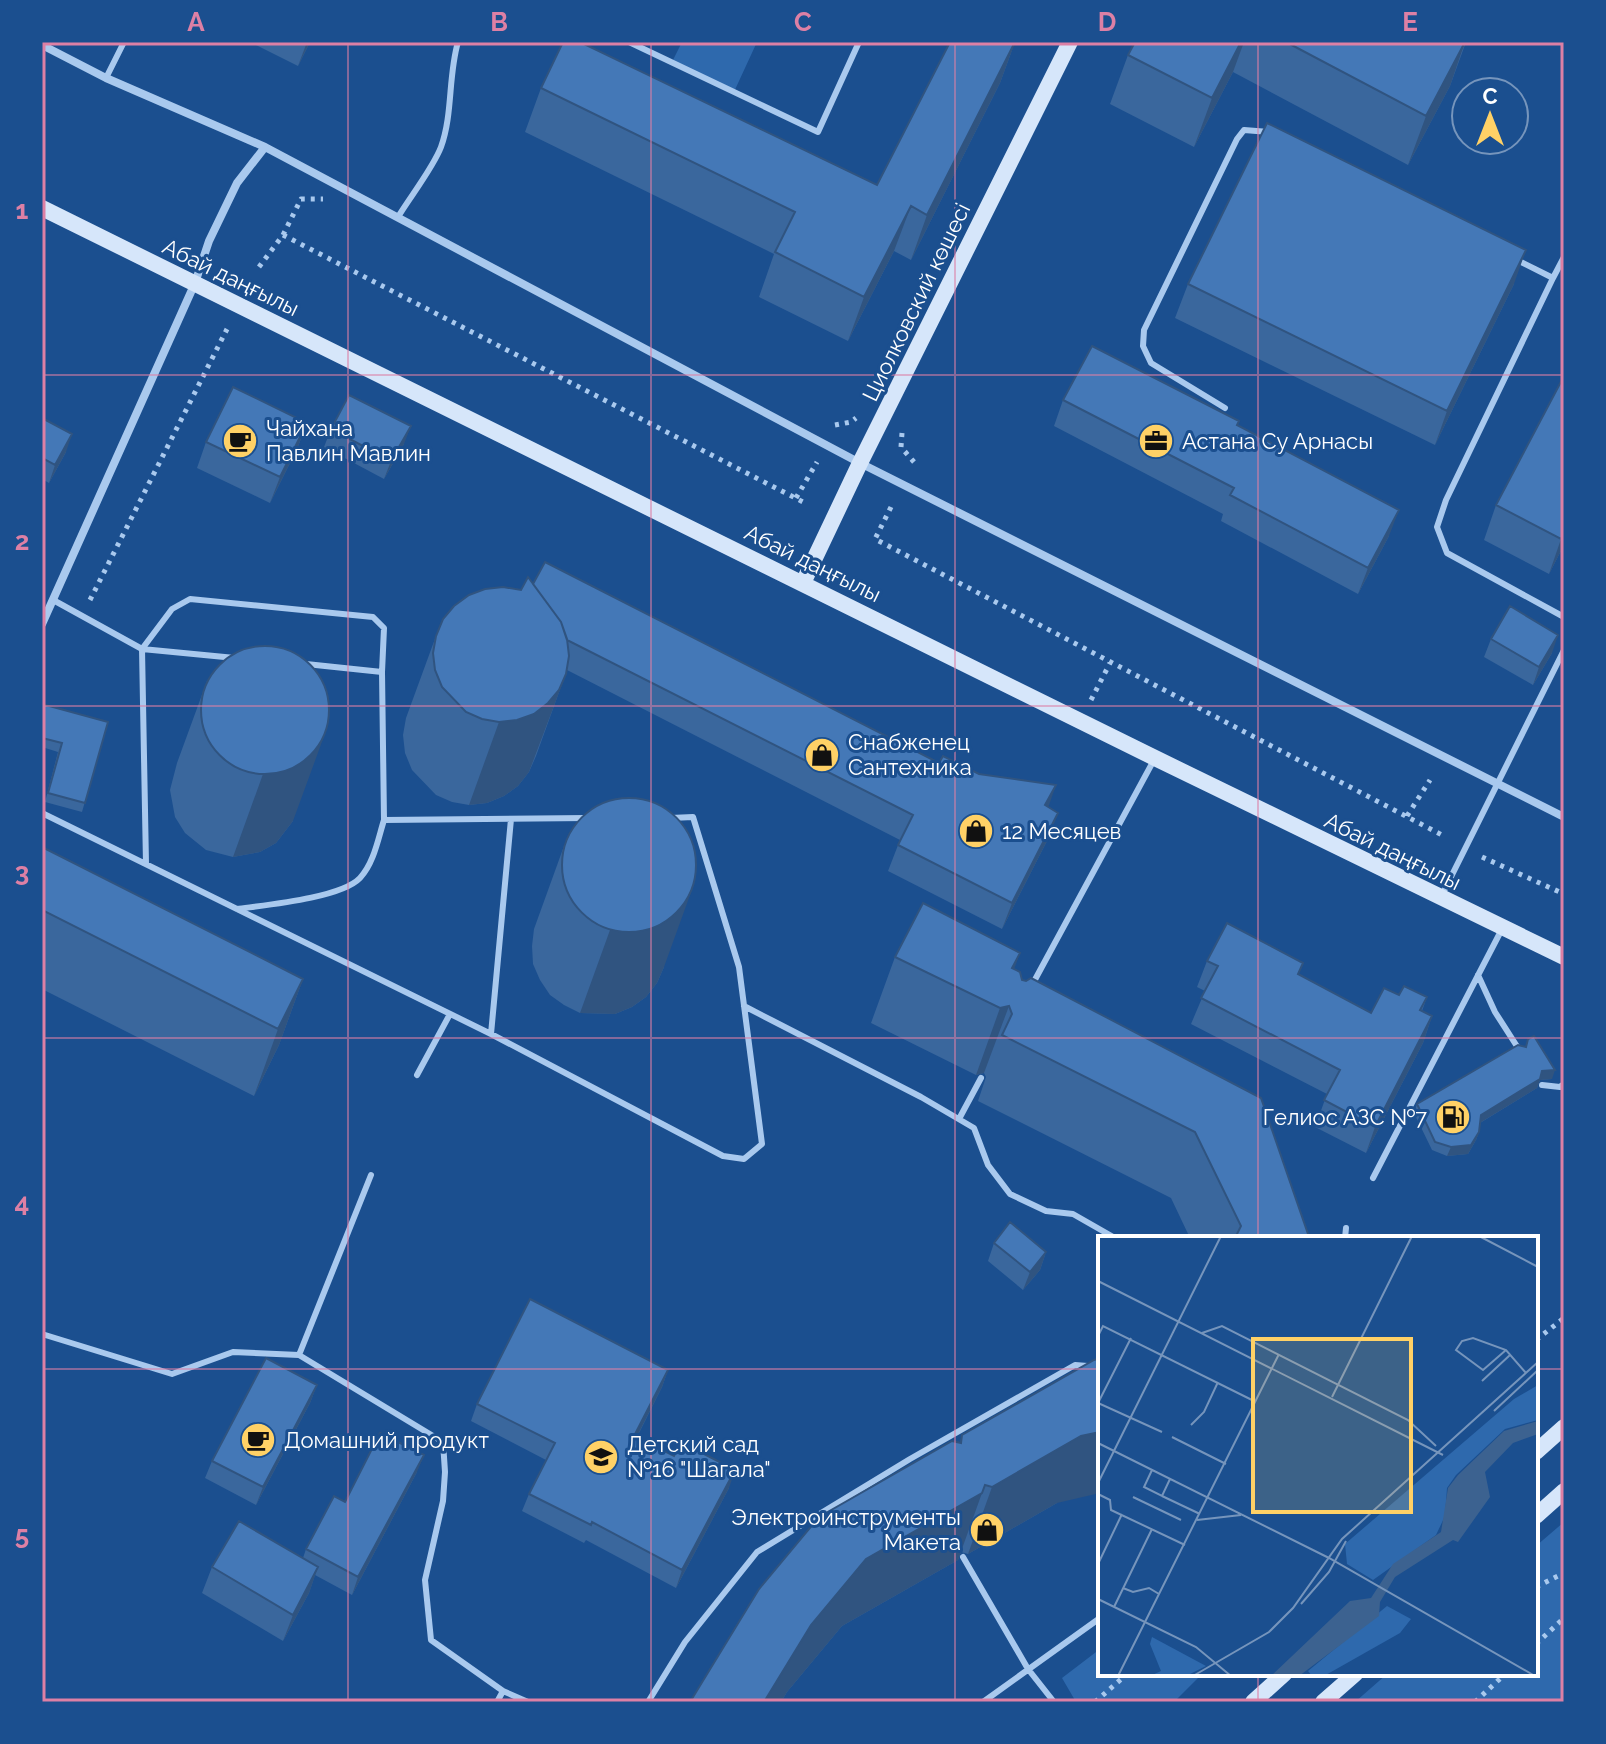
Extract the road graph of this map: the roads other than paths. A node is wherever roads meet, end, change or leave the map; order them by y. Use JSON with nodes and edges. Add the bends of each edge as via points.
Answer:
{"nodes":[{"id":1,"x":124,"y":42,"type":"edge"},
{"id":2,"x":458,"y":42,"type":"edge"},
{"id":3,"x":629,"y":42,"type":"edge"},
{"id":4,"x":859,"y":42,"type":"edge"},
{"id":5,"x":1070,"y":42,"type":"edge"},
{"id":6,"x":42,"y":45,"type":"edge"},
{"id":7,"x":106,"y":78,"type":"junction"},
{"id":8,"x":1279,"y":137,"type":"edge"},
{"id":9,"x":265,"y":147,"type":"junction"},
{"id":10,"x":42,"y":208,"type":"edge"},
{"id":11,"x":398,"y":217,"type":"junction"},
{"id":12,"x":1512,"y":257,"type":"edge"},
{"id":13,"x":1564,"y":257,"type":"edge"},
{"id":14,"x":1553,"y":278,"type":"junction"},
{"id":15,"x":195,"y":283,"type":"junction"},
{"id":16,"x":1225,"y":408,"type":"dead end"},
{"id":17,"x":860,"y":463,"type":"junction"},
{"id":18,"x":803,"y":583,"type":"junction"},
{"id":19,"x":55,"y":601,"type":"junction"},
{"id":20,"x":1564,"y":617,"type":"edge"},
{"id":21,"x":42,"y":624,"type":"edge"},
{"id":22,"x":142,"y":649,"type":"junction"},
{"id":23,"x":1564,"y":650,"type":"edge"},
{"id":24,"x":247,"y":659,"type":"edge"},
{"id":25,"x":292,"y":663,"type":"edge"},
{"id":26,"x":382,"y":672,"type":"junction"},
{"id":27,"x":1155,"y":758,"type":"junction"},
{"id":28,"x":1496,"y":784,"type":"junction"},
{"id":29,"x":42,"y":813,"type":"edge"},
{"id":30,"x":1564,"y":817,"type":"edge"},
{"id":31,"x":602,"y":818,"type":"edge"},
{"id":32,"x":662,"y":818,"type":"edge"},
{"id":33,"x":511,"y":819,"type":"junction"},
{"id":34,"x":384,"y":820,"type":"junction"},
{"id":35,"x":146,"y":864,"type":"junction"},
{"id":36,"x":1440,"y":898,"type":"junction"},
{"id":37,"x":237,"y":909,"type":"junction"},
{"id":38,"x":1502,"y":929,"type":"junction"},
{"id":39,"x":1564,"y":957,"type":"edge"},
{"id":40,"x":1478,"y":975,"type":"junction"},
{"id":41,"x":1023,"y":1001,"type":"edge"},
{"id":42,"x":744,"y":1006,"type":"junction"},
{"id":43,"x":450,"y":1014,"type":"junction"},
{"id":44,"x":491,"y":1034,"type":"junction"},
{"id":45,"x":1520,"y":1051,"type":"edge"},
{"id":46,"x":417,"y":1075,"type":"dead end"},
{"id":47,"x":981,"y":1078,"type":"dead end"},
{"id":48,"x":1564,"y":1084,"type":"edge"},
{"id":49,"x":1542,"y":1085,"type":"edge"},
{"id":50,"x":959,"y":1119,"type":"junction"},
{"id":51,"x":371,"y":1175,"type":"dead end"},
{"id":52,"x":1373,"y":1178,"type":"dead end"},
{"id":53,"x":1346,"y":1228,"type":"dead end"},
{"id":54,"x":1112,"y":1236,"type":"edge"},
{"id":55,"x":1345,"y":1236,"type":"edge"},
{"id":56,"x":42,"y":1334,"type":"edge"},
{"id":57,"x":299,"y":1355,"type":"junction"},
{"id":58,"x":1098,"y":1367,"type":"edge"},
{"id":59,"x":1564,"y":1427,"type":"edge"},
{"id":60,"x":1538,"y":1450,"type":"edge"},
{"id":61,"x":910,"y":1459,"type":"junction"},
{"id":62,"x":916,"y":1471,"type":"edge"},
{"id":63,"x":1564,"y":1491,"type":"edge"},
{"id":64,"x":1538,"y":1514,"type":"edge"},
{"id":65,"x":963,"y":1557,"type":"edge"},
{"id":66,"x":1098,"y":1619,"type":"edge"},
{"id":67,"x":1028,"y":1669,"type":"junction"},
{"id":68,"x":1282,"y":1676,"type":"edge"},
{"id":69,"x":1353,"y":1676,"type":"edge"},
{"id":70,"x":503,"y":1691,"type":"junction"},
{"id":71,"x":497,"y":1702,"type":"edge"},
{"id":72,"x":528,"y":1702,"type":"edge"},
{"id":73,"x":648,"y":1702,"type":"edge"},
{"id":74,"x":983,"y":1702,"type":"edge"},
{"id":75,"x":1054,"y":1702,"type":"edge"},
{"id":76,"x":1253,"y":1702,"type":"edge"},
{"id":77,"x":1323,"y":1702,"type":"edge"}],
"edges":[{"from":1,"to":7,"type":"lane"},
{"from":2,"to":11,"type":"lane","via":[[440,148]]},
{"from":3,"to":4,"type":"lane","via":[[818,132]]},
{"from":5,"to":17,"type":"street","name":"Циолковский көшесі"},
{"from":6,"to":7,"type":"street"},
{"from":7,"to":9,"type":"street"},
{"from":8,"to":16,"type":"lane","via":[[1265,130],[1244,130],[1237,139],[1144,330],[1143,346],[1151,363]]},
{"from":9,"to":11,"type":"street"},
{"from":9,"to":15,"type":"street","via":[[237,183]]},
{"from":10,"to":15,"type":"street","name":"Абай даңғылы"},
{"from":11,"to":17,"type":"street"},
{"from":12,"to":14,"type":"lane"},
{"from":13,"to":14,"type":"lane"},
{"from":14,"to":20,"type":"lane","via":[[1437,527],[1447,553]]},
{"from":15,"to":18,"type":"street","name":"Абай даңғылы"},
{"from":15,"to":19,"type":"street"},
{"from":17,"to":18,"type":"street","name":"Циолковский көшесі"},
{"from":17,"to":28,"type":"street"},
{"from":18,"to":27,"type":"street","name":"Абай даңғылы"},
{"from":19,"to":21,"type":"street"},
{"from":19,"to":22,"type":"lane"},
{"from":22,"to":24,"type":"lane"},
{"from":22,"to":26,"type":"lane","via":[[172,609],[190,599],[373,617],[384,628]]},
{"from":22,"to":35,"type":"lane"},
{"from":23,"to":28,"type":"lane"},
{"from":25,"to":26,"type":"lane"},
{"from":26,"to":34,"type":"lane"},
{"from":27,"to":36,"type":"street","name":"Абай даңғылы"},
{"from":27,"to":41,"type":"lane"},
{"from":28,"to":30,"type":"street"},
{"from":28,"to":36,"type":"lane"},
{"from":29,"to":35,"type":"lane"},
{"from":31,"to":33,"type":"lane"},
{"from":32,"to":42,"type":"lane","via":[[693,817],[739,967]]},
{"from":33,"to":34,"type":"lane"},
{"from":33,"to":44,"type":"lane"},
{"from":34,"to":37,"type":"lane","via":[[373,858],[359,880],[331,893]]},
{"from":35,"to":37,"type":"lane"},
{"from":36,"to":38,"type":"street","name":"Абай даңғылы"},
{"from":37,"to":43,"type":"lane"},
{"from":38,"to":39,"type":"street","name":"Абай даңғылы"},
{"from":38,"to":40,"type":"lane"},
{"from":40,"to":45,"type":"lane"},
{"from":40,"to":52,"type":"lane"},
{"from":42,"to":44,"type":"lane","via":[[762,1144],[744,1159],[723,1156]]},
{"from":42,"to":50,"type":"lane"},
{"from":43,"to":44,"type":"lane"},
{"from":43,"to":46,"type":"lane"},
{"from":47,"to":50,"type":"lane"},
{"from":48,"to":49,"type":"lane"},
{"from":50,"to":54,"type":"lane","via":[[974,1128],[988,1165],[1010,1194],[1046,1211],[1073,1214]]},
{"from":51,"to":57,"type":"lane"},
{"from":53,"to":55,"type":"lane"},
{"from":56,"to":57,"type":"lane","via":[[172,1374],[233,1352]]},
{"from":57,"to":70,"type":"lane","via":[[443,1442],[443,1501],[425,1580],[431,1640]]},
{"from":58,"to":61,"type":"lane","via":[[1075,1365]]},
{"from":59,"to":60,"type":"street"},
{"from":61,"to":62,"type":"lane"},
{"from":61,"to":73,"type":"lane","via":[[757,1552],[685,1642]]},
{"from":63,"to":64,"type":"street"},
{"from":65,"to":67,"type":"lane"},
{"from":66,"to":67,"type":"lane"},
{"from":67,"to":74,"type":"lane"},
{"from":67,"to":75,"type":"lane"},
{"from":68,"to":76,"type":"street"},
{"from":69,"to":77,"type":"street"},
{"from":70,"to":71,"type":"lane"},
{"from":70,"to":72,"type":"lane"}]}
